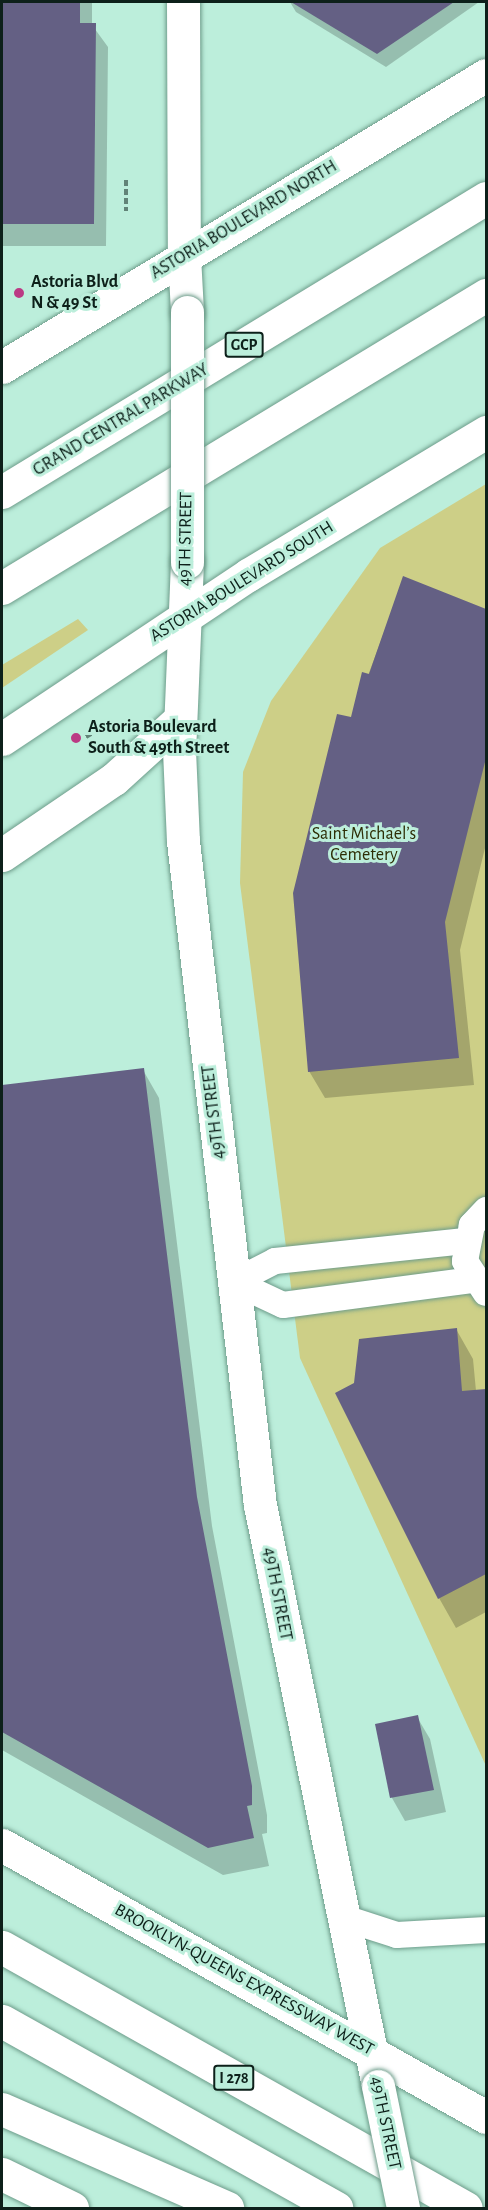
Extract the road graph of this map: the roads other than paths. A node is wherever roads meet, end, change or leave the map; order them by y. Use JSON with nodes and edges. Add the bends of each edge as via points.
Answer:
{"nodes":[{"id":1,"x":183,"y":2,"type":"edge"},
{"id":2,"x":486,"y":75,"type":"edge"},
{"id":3,"x":486,"y":198,"type":"edge"},
{"id":4,"x":184,"y":256,"type":"junction"},
{"id":5,"x":486,"y":295,"type":"edge"},
{"id":6,"x":2,"y":367,"type":"edge"},
{"id":7,"x":486,"y":432,"type":"edge"},
{"id":8,"x":2,"y":492,"type":"edge"},
{"id":9,"x":2,"y":588,"type":"edge"},
{"id":10,"x":183,"y":621,"type":"junction"},
{"id":11,"x":180,"y":718,"type":"junction"},
{"id":12,"x":2,"y":739,"type":"edge"},
{"id":13,"x":2,"y":855,"type":"edge"},
{"id":14,"x":486,"y":1210,"type":"edge"},
{"id":15,"x":465,"y":1241,"type":"junction"},
{"id":16,"x":234,"y":1282,"type":"junction"},
{"id":17,"x":480,"y":1287,"type":"edge"},
{"id":18,"x":2,"y":1845,"type":"edge"},
{"id":19,"x":341,"y":1917,"type":"junction"},
{"id":20,"x":486,"y":1930,"type":"edge"},
{"id":21,"x":2,"y":1947,"type":"edge"},
{"id":22,"x":2,"y":2020,"type":"edge"},
{"id":23,"x":368,"y":2049,"type":"junction"},
{"id":24,"x":2,"y":2109,"type":"edge"},
{"id":25,"x":486,"y":2116,"type":"edge"},
{"id":26,"x":2,"y":2175,"type":"edge"},
{"id":27,"x":72,"y":2208,"type":"edge"},
{"id":28,"x":227,"y":2208,"type":"edge"},
{"id":29,"x":336,"y":2208,"type":"edge"},
{"id":30,"x":403,"y":2208,"type":"edge"},
{"id":31,"x":466,"y":2208,"type":"edge"}],
"edges":[{"from":1,"to":4,"type":"main road","name":"49TH STREET"},
{"from":2,"to":4,"type":"main road","name":"ASTORIA BOULEVARD NORTH"},
{"from":3,"to":8,"type":"main road","name":"GRAND CENTRAL PARKWAY","number":"GCP"},
{"from":4,"to":6,"type":"main road","name":"ASTORIA BOULEVARD NORTH"},
{"from":4,"to":10,"type":"main road","name":"49TH STREET","bridge":true,"via":[[187,562]]},
{"from":5,"to":9,"type":"main road"},
{"from":7,"to":10,"type":"main road","name":"ASTORIA BOULEVARD SOUTH","via":[[248,575]]},
{"from":10,"to":11,"type":"main road","name":"49TH STREET"},
{"from":10,"to":12,"type":"main road","name":"ASTORIA BOULEVARD SOUTH"},
{"from":11,"to":13,"type":"main road","via":[[114,779]]},
{"from":11,"to":16,"type":"main road","name":"49TH STREET","via":[[183,841]]},
{"from":14,"to":15,"type":"lane"},
{"from":15,"to":16,"type":"lane","via":[[275,1261]]},
{"from":15,"to":17,"type":"lane"},
{"from":16,"to":17,"type":"lane","via":[[283,1305]]},
{"from":16,"to":19,"type":"main road","name":"49TH STREET","via":[[260,1505]]},
{"from":18,"to":23,"type":"main road","name":"BROOKLYN-QUEENS EXPRESSWAY WEST"},
{"from":19,"to":20,"type":"lane","via":[[397,1935]]},
{"from":19,"to":23,"type":"main road","name":"49TH STREET"},
{"from":21,"to":31,"type":"main road","number":"I 278"},
{"from":22,"to":29,"type":"main road"},
{"from":23,"to":25,"type":"main road","name":"BROOKLYN-QUEENS EXPRESSWAY WEST"},
{"from":23,"to":30,"type":"main road","name":"49TH STREET","bridge":true},
{"from":24,"to":28,"type":"main road"},
{"from":26,"to":27,"type":"main road"}]}
